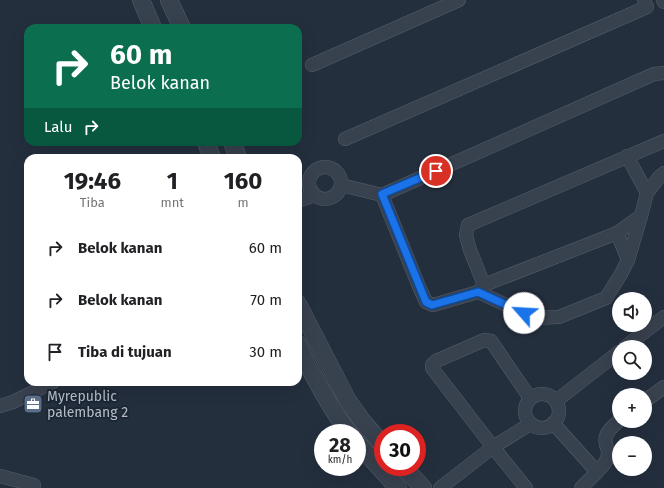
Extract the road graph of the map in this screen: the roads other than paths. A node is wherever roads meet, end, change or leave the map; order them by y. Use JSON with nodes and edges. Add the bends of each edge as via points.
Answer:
{"nodes":[{"id":1,"x":142,"y":0,"type":"edge"},
{"id":2,"x":169,"y":0,"type":"edge"},
{"id":3,"x":459,"y":0,"type":"edge"},
{"id":4,"x":644,"y":0,"type":"edge"},
{"id":5,"x":152,"y":24,"type":"edge"},
{"id":6,"x":180,"y":24,"type":"edge"},
{"id":7,"x":312,"y":65,"type":"dead end"},
{"id":8,"x":664,"y":73,"type":"edge"},
{"id":9,"x":345,"y":139,"type":"dead end"},
{"id":10,"x":664,"y":141,"type":"edge"},
{"id":11,"x":627,"y":156,"type":"junction"},
{"id":12,"x":664,"y":173,"type":"edge"},
{"id":13,"x":303,"y":182,"type":"edge"},
{"id":14,"x":341,"y":185,"type":"junction"},
{"id":15,"x":647,"y":192,"type":"junction"},
{"id":16,"x":382,"y":194,"type":"junction"},
{"id":17,"x":314,"y":195,"type":"junction"},
{"id":18,"x":302,"y":200,"type":"edge"},
{"id":19,"x":641,"y":216,"type":"junction"},
{"id":20,"x":617,"y":233,"type":"junction"},
{"id":21,"x":628,"y":260,"type":"junction"},
{"id":22,"x":481,"y":289,"type":"junction"},
{"id":23,"x":302,"y":312,"type":"edge"},
{"id":24,"x":664,"y":317,"type":"edge"},
{"id":25,"x":634,"y":340,"type":"edge"},
{"id":26,"x":302,"y":352,"type":"edge"},
{"id":27,"x":612,"y":357,"type":"edge"},
{"id":28,"x":44,"y":386,"type":"edge"},
{"id":29,"x":664,"y":387,"type":"edge"},
{"id":30,"x":652,"y":396,"type":"edge"},
{"id":31,"x":530,"y":398,"type":"junction"},
{"id":32,"x":556,"y":401,"type":"junction"},
{"id":33,"x":0,"y":406,"type":"edge"},
{"id":34,"x":553,"y":423,"type":"junction"},
{"id":35,"x":342,"y":424,"type":"edge"},
{"id":36,"x":530,"y":424,"type":"junction"},
{"id":37,"x":612,"y":426,"type":"edge"},
{"id":38,"x":374,"y":435,"type":"edge"},
{"id":39,"x":493,"y":447,"type":"junction"},
{"id":40,"x":366,"y":454,"type":"edge"},
{"id":41,"x":597,"y":472,"type":"junction"},
{"id":42,"x":0,"y":476,"type":"edge"},
{"id":43,"x":412,"y":476,"type":"edge"},
{"id":44,"x":34,"y":487,"type":"edge"},
{"id":45,"x":398,"y":488,"type":"edge"},
{"id":46,"x":423,"y":488,"type":"edge"},
{"id":47,"x":440,"y":488,"type":"edge"},
{"id":48,"x":526,"y":488,"type":"edge"},
{"id":49,"x":581,"y":488,"type":"edge"}],
"edges":[{"from":1,"to":5,"type":"street"},
{"from":2,"to":6,"type":"street"},
{"from":3,"to":7,"type":"street"},
{"from":4,"to":9,"type":"street","via":[[647,7]]},
{"from":8,"to":16,"type":"street","via":[[654,74]]},
{"from":10,"to":11,"type":"street"},
{"from":11,"to":15,"type":"street"},
{"from":11,"to":22,"type":"street","via":[[468,226],[466,235]]},
{"from":12,"to":15,"type":"street"},
{"from":13,"to":14,"type":"street","via":[[315,170],[323,167],[331,168],[338,173]]},
{"from":13,"to":17,"type":"street","via":[[309,185]]},
{"from":14,"to":16,"type":"street"},
{"from":14,"to":17,"type":"street","via":[[336,196],[328,199]]},
{"from":15,"to":19,"type":"street"},
{"from":16,"to":22,"type":"street","via":[[426,302],[432,305]]},
{"from":17,"to":18,"type":"street"},
{"from":19,"to":20,"type":"street"},
{"from":19,"to":21,"type":"street"},
{"from":20,"to":21,"type":"street"},
{"from":20,"to":22,"type":"street"},
{"from":21,"to":22,"type":"street","via":[[606,298],[559,317],[535,318]]},
{"from":23,"to":38,"type":"street","via":[[348,401]]},
{"from":24,"to":25,"type":"street"},
{"from":26,"to":35,"type":"street","via":[[318,386]]},
{"from":27,"to":32,"type":"street"},
{"from":28,"to":33,"type":"street"},
{"from":29,"to":30,"type":"street"},
{"from":31,"to":32,"type":"street","via":[[542,394]]},
{"from":31,"to":36,"type":"street","via":[[525,413]]},
{"from":31,"to":39,"type":"street","via":[[491,341],[482,341],[432,365]]},
{"from":32,"to":34,"type":"street","via":[[559,413]]},
{"from":34,"to":36,"type":"street","via":[[542,428]]},
{"from":34,"to":41,"type":"street"},
{"from":36,"to":39,"type":"street"},
{"from":37,"to":41,"type":"street","via":[[605,442],[609,453]]},
{"from":39,"to":47,"type":"street"},
{"from":39,"to":48,"type":"street"},
{"from":40,"to":45,"type":"street"},
{"from":41,"to":49,"type":"street"},
{"from":42,"to":44,"type":"street"},
{"from":43,"to":46,"type":"street"}]}
